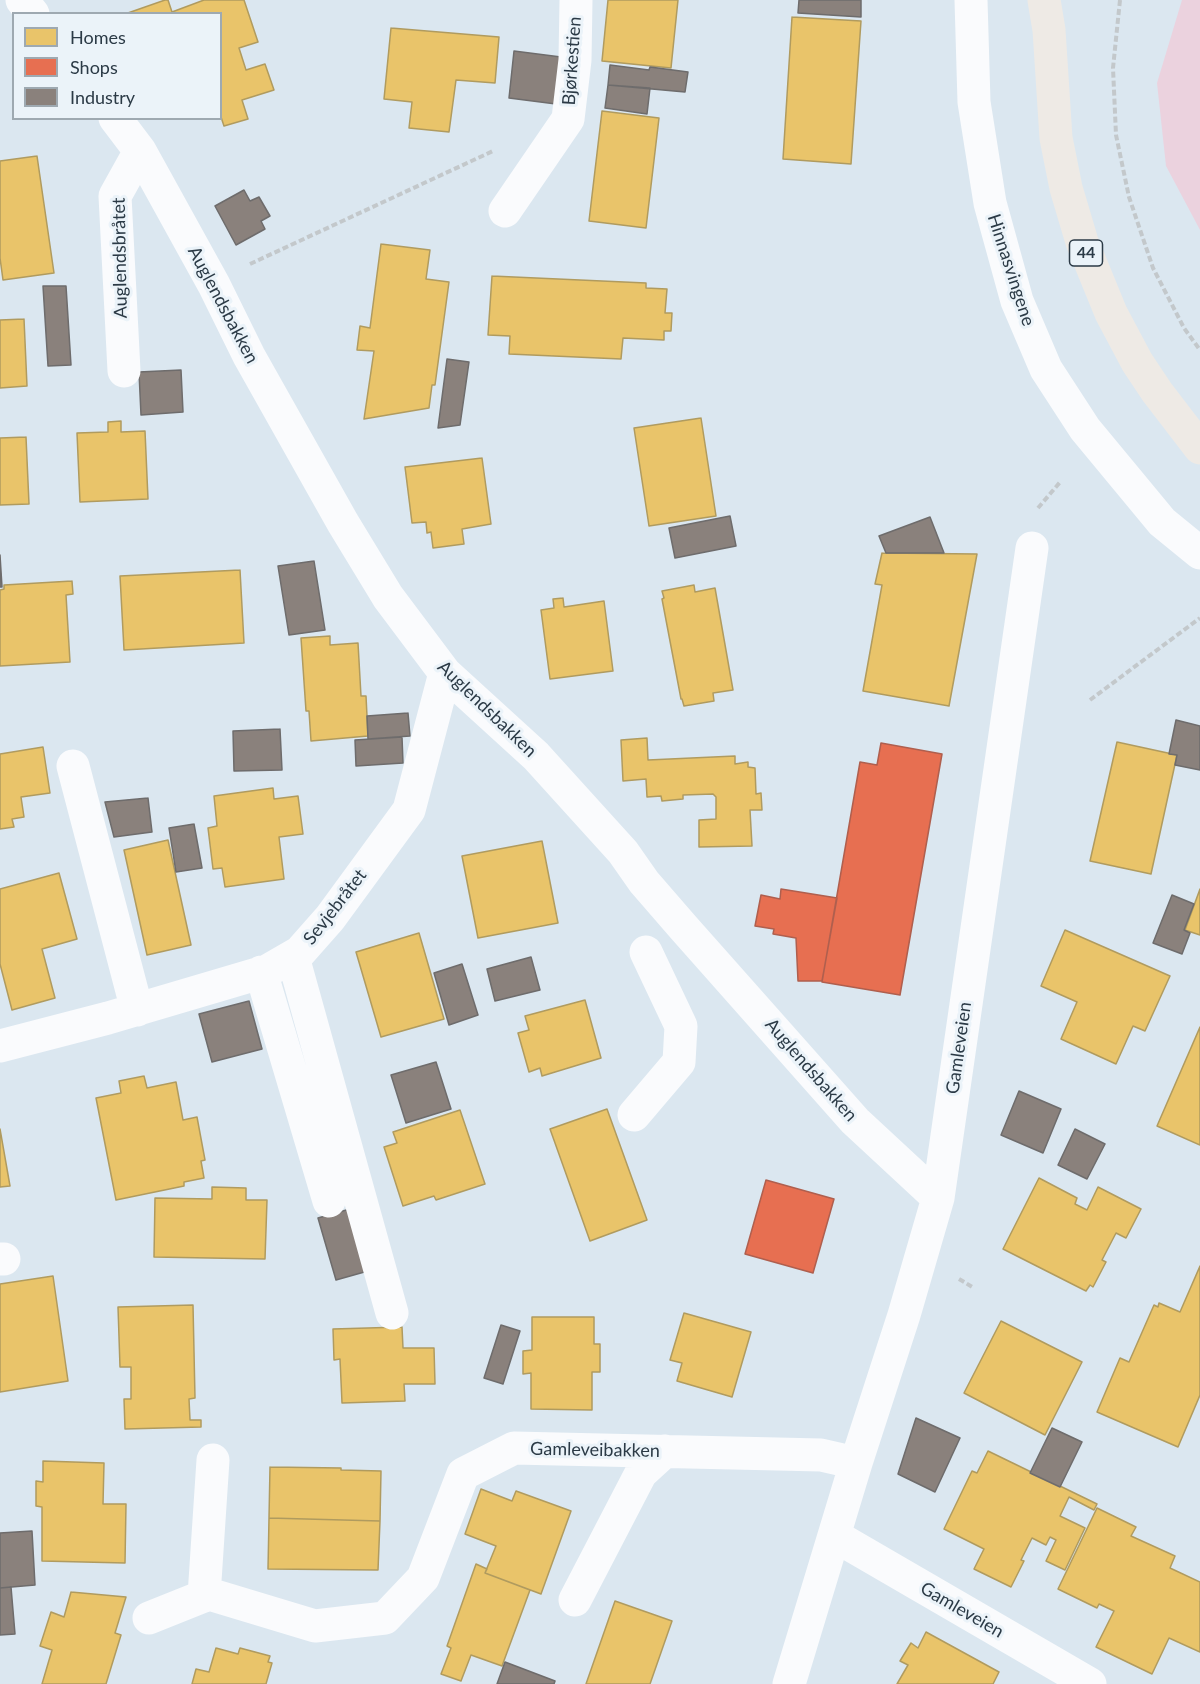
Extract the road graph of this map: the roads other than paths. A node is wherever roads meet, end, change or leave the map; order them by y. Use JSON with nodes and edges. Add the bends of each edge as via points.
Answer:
{"nodes":[{"id":1,"x":22,"y":0,"type":"edge"},
{"id":2,"x":576,"y":0,"type":"edge"},
{"id":3,"x":972,"y":0,"type":"edge"},
{"id":4,"x":1064,"y":0,"type":"edge"},
{"id":5,"x":31,"y":12,"type":"edge"},
{"id":6,"x":1047,"y":15,"type":"edge"},
{"id":7,"x":116,"y":120,"type":"edge"},
{"id":8,"x":140,"y":151,"type":"junction"},
{"id":9,"x":505,"y":211,"type":"dead end"},
{"id":10,"x":124,"y":371,"type":"dead end"},
{"id":11,"x":1200,"y":447,"type":"edge"},
{"id":12,"x":1032,"y":548,"type":"dead end"},
{"id":13,"x":1200,"y":553,"type":"edge"},
{"id":14,"x":446,"y":672,"type":"junction"},
{"id":15,"x":73,"y":766,"type":"dead end"},
{"id":16,"x":646,"y":952,"type":"dead end"},
{"id":17,"x":293,"y":957,"type":"junction"},
{"id":18,"x":261,"y":972,"type":"junction"},
{"id":19,"x":137,"y":1010,"type":"junction"},
{"id":20,"x":0,"y":1046,"type":"edge"},
{"id":21,"x":634,"y":1115,"type":"dead end"},
{"id":22,"x":938,"y":1198,"type":"junction"},
{"id":23,"x":329,"y":1201,"type":"dead end"},
{"id":24,"x":392,"y":1313,"type":"dead end"},
{"id":25,"x":665,"y":1451,"type":"junction"},
{"id":26,"x":213,"y":1460,"type":"dead end"},
{"id":27,"x":856,"y":1463,"type":"junction"},
{"id":28,"x":835,"y":1536,"type":"junction"},
{"id":29,"x":204,"y":1596,"type":"junction"},
{"id":30,"x":575,"y":1600,"type":"dead end"},
{"id":31,"x":149,"y":1618,"type":"dead end"},
{"id":32,"x":789,"y":1684,"type":"edge"},
{"id":33,"x":1090,"y":1684,"type":"edge"}],
"edges":[{"from":1,"to":5,"type":"street"},
{"from":2,"to":9,"type":"street","name":"Bjørkestien","via":[[575,60],[568,119]]},
{"from":3,"to":13,"type":"street","name":"Hinnasvingene","via":[[974,102],[990,203],[1017,302],[1046,369],[1085,429],[1161,522]]},
{"from":4,"to":6,"type":"main road","number":"44"},
{"from":6,"to":11,"type":"main road","number":"44","via":[[1056,138],[1065,188],[1082,242],[1111,313],[1137,362]]},
{"from":7,"to":8,"type":"street","name":"Auglendsbakken"},
{"from":8,"to":10,"type":"street","name":"Auglendsbråtet","via":[[115,196]]},
{"from":8,"to":14,"type":"street","name":"Auglendsbakken","via":[[343,523],[388,597]]},
{"from":12,"to":22,"type":"street","name":"Gamleveien"},
{"from":14,"to":17,"type":"street","name":"Sevjebråtet","via":[[409,810],[330,918]]},
{"from":14,"to":22,"type":"street","name":"Auglendsbakken","via":[[537,756],[855,1121]]},
{"from":15,"to":19,"type":"street"},
{"from":16,"to":21,"type":"street","via":[[681,1026],[679,1062]]},
{"from":17,"to":18,"type":"street","name":"Sevjebråtet"},
{"from":17,"to":24,"type":"street"},
{"from":18,"to":19,"type":"street","name":"Sevjebråtet"},
{"from":18,"to":23,"type":"street"},
{"from":19,"to":20,"type":"street","name":"Sevjebråtet"},
{"from":22,"to":27,"type":"street","name":"Gamleveien"},
{"from":25,"to":27,"type":"street","name":"Gamleveibakken","via":[[821,1455]]},
{"from":25,"to":29,"type":"street","name":"Gamleveibakken","via":[[514,1448],[463,1474],[423,1578],[385,1618],[315,1626],[209,1594]]},
{"from":25,"to":30,"type":"street","via":[[641,1473]]},
{"from":26,"to":29,"type":"street"},
{"from":27,"to":28,"type":"street","name":"Gamleveien"},
{"from":28,"to":32,"type":"street","name":"Gamleveien"},
{"from":28,"to":33,"type":"street","name":"Gamleveien"},
{"from":29,"to":31,"type":"street"}]}
